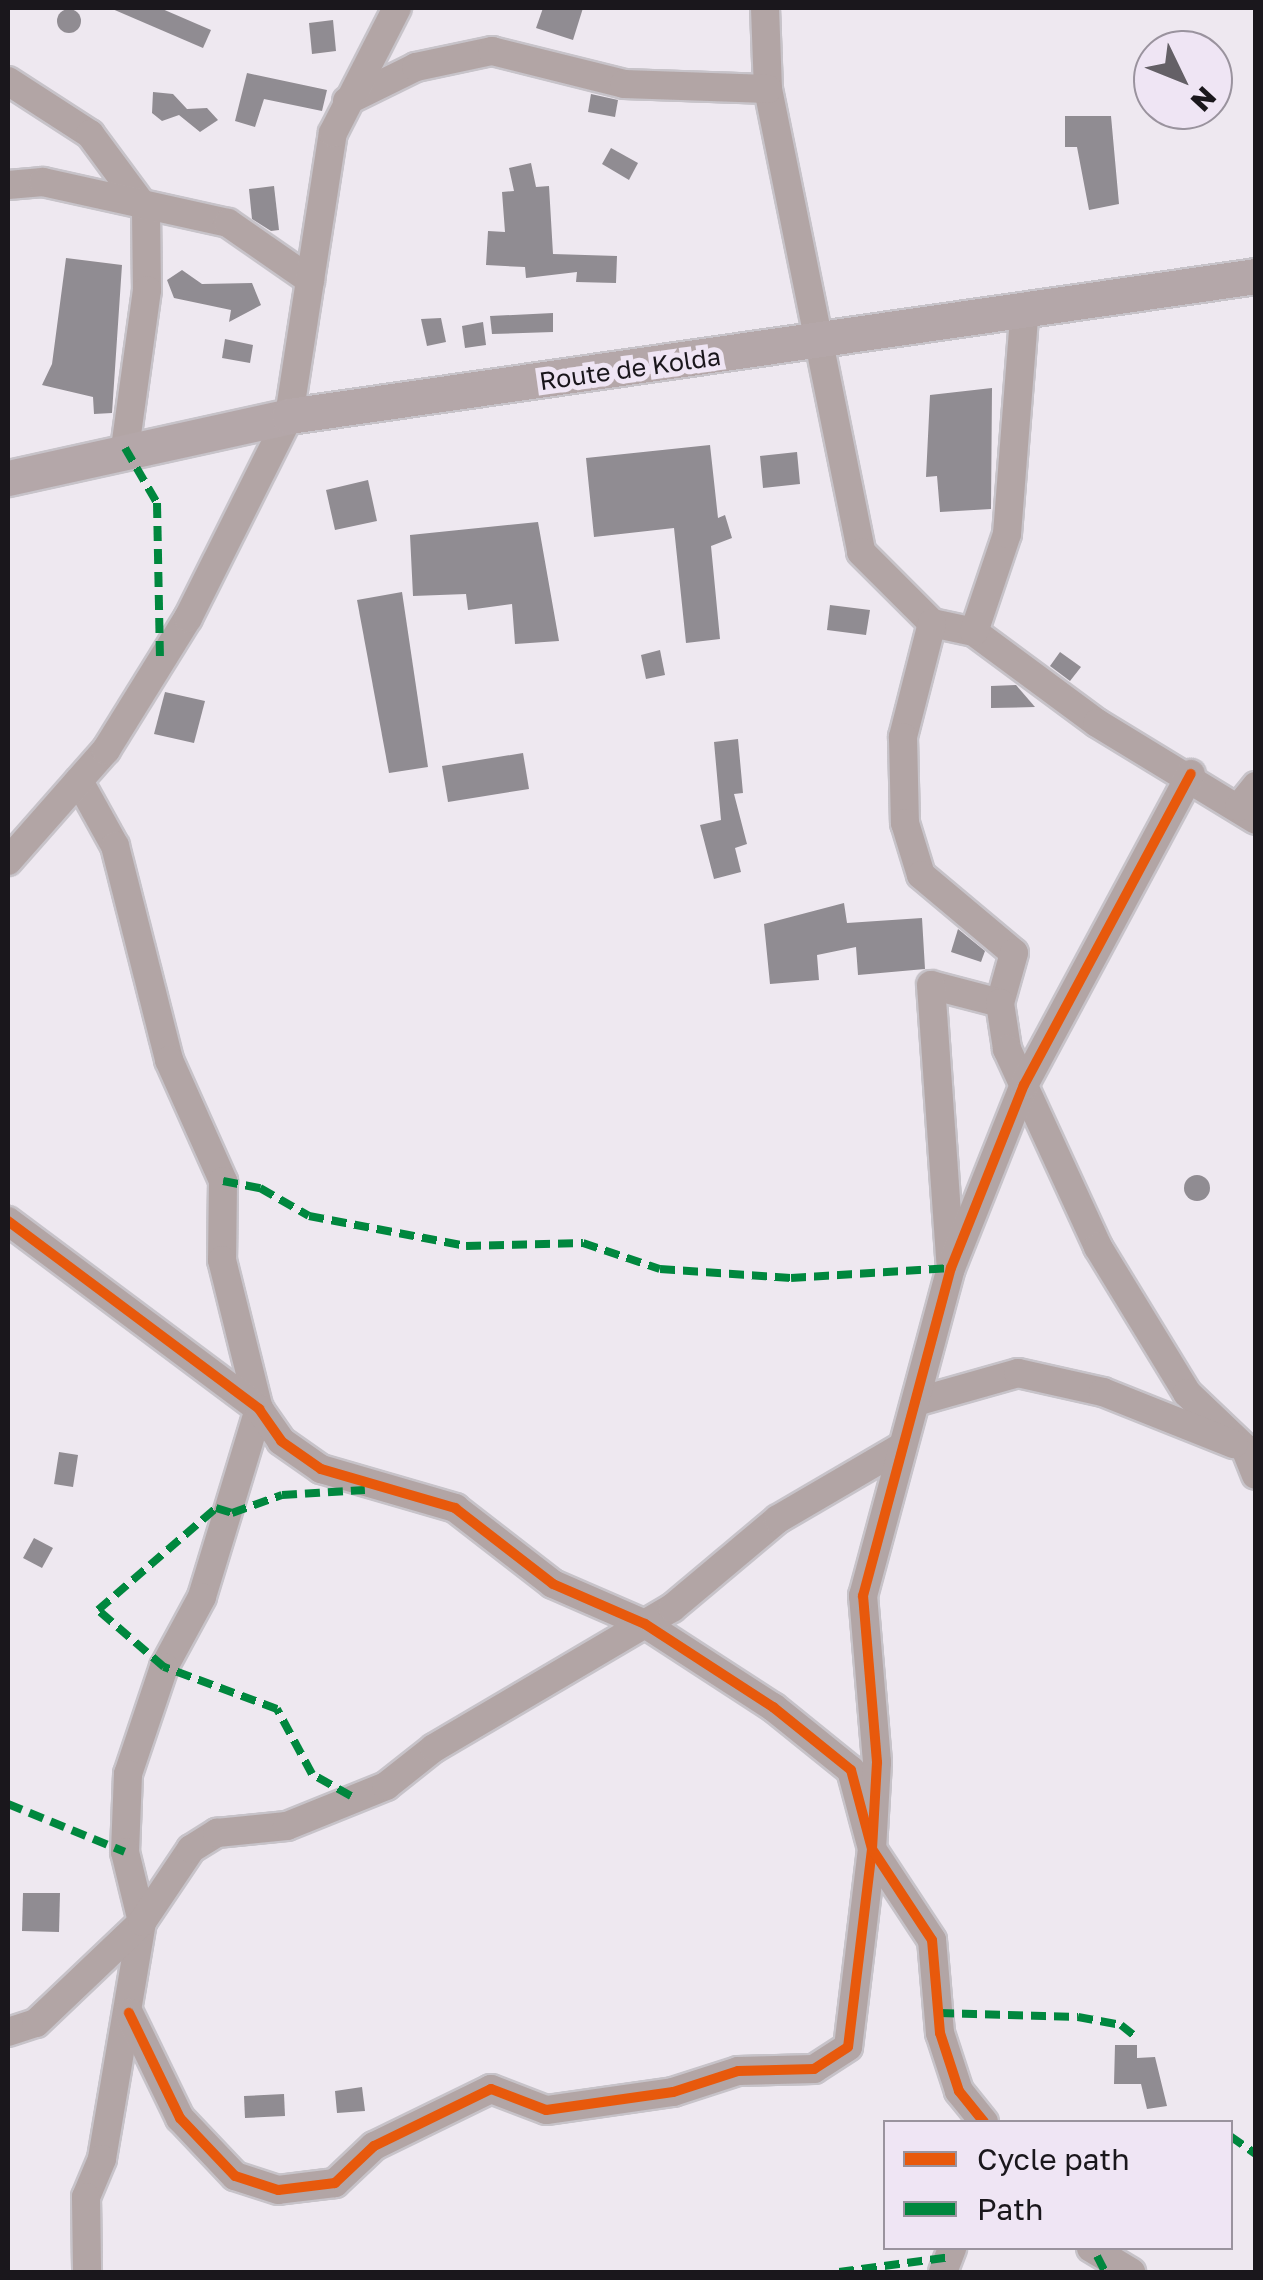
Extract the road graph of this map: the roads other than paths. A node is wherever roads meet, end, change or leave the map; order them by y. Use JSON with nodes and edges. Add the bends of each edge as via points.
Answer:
{"nodes":[{"id":1,"x":397,"y":8,"type":"edge"},
{"id":2,"x":765,"y":8,"type":"edge"},
{"id":3,"x":8,"y":81,"type":"edge"},
{"id":4,"x":768,"y":89,"type":"junction"},
{"id":5,"x":347,"y":102,"type":"junction"},
{"id":6,"x":8,"y":184,"type":"edge"},
{"id":7,"x":146,"y":210,"type":"junction"},
{"id":8,"x":1256,"y":276,"type":"edge"},
{"id":9,"x":310,"y":280,"type":"junction"},
{"id":10,"x":1025,"y":307,"type":"junction"},
{"id":11,"x":823,"y":343,"type":"junction"},
{"id":12,"x":289,"y":416,"type":"junction"},
{"id":13,"x":125,"y":448,"type":"junction"},
{"id":14,"x":13,"y":471,"type":"edge"},
{"id":15,"x":932,"y":623,"type":"junction"},
{"id":16,"x":974,"y":632,"type":"junction"},
{"id":17,"x":1191,"y":774,"type":"junction"},
{"id":18,"x":79,"y":780,"type":"junction"},
{"id":19,"x":1250,"y":804,"type":"edge"},
{"id":20,"x":8,"y":862,"type":"edge"},
{"id":21,"x":1000,"y":1003,"type":"junction"},
{"id":22,"x":1024,"y":1085,"type":"junction"},
{"id":23,"x":8,"y":1221,"type":"edge"},
{"id":24,"x":951,"y":1268,"type":"junction"},
{"id":25,"x":919,"y":1401,"type":"junction"},
{"id":26,"x":259,"y":1409,"type":"junction"},
{"id":27,"x":901,"y":1447,"type":"junction"},
{"id":28,"x":1244,"y":1448,"type":"junction"},
{"id":29,"x":1256,"y":1475,"type":"edge"},
{"id":30,"x":645,"y":1624,"type":"junction"},
{"id":31,"x":872,"y":1849,"type":"junction"},
{"id":32,"x":142,"y":1922,"type":"junction"},
{"id":33,"x":129,"y":2013,"type":"junction"},
{"id":34,"x":8,"y":2032,"type":"edge"},
{"id":35,"x":960,"y":2091,"type":"junction"},
{"id":36,"x":964,"y":2120,"type":"edge"},
{"id":37,"x":982,"y":2120,"type":"edge"},
{"id":38,"x":1093,"y":2250,"type":"edge"},
{"id":39,"x":87,"y":2272,"type":"edge"},
{"id":40,"x":1130,"y":2272,"type":"edge"}],
"edges":[{"from":1,"to":5,"type":"street"},
{"from":2,"to":4,"type":"street"},
{"from":3,"to":7,"type":"street","via":[[90,134]]},
{"from":4,"to":5,"type":"street","via":[[624,84],[492,51],[416,68]]},
{"from":4,"to":11,"type":"street"},
{"from":5,"to":9,"type":"street","via":[[326,169]]},
{"from":6,"to":7,"type":"street","via":[[43,182]]},
{"from":7,"to":9,"type":"street","via":[[228,223]]},
{"from":7,"to":13,"type":"street","via":[[147,290]]},
{"from":8,"to":10,"type":"main road","name":"Route de Kolda"},
{"from":9,"to":12,"type":"street"},
{"from":10,"to":11,"type":"main road","name":"Route de Kolda"},
{"from":10,"to":16,"type":"street","via":[[1007,534]]},
{"from":11,"to":12,"type":"main road","name":"Route de Kolda"},
{"from":11,"to":15,"type":"street","via":[[861,552]]},
{"from":12,"to":13,"type":"main road","name":"Route de Kolda"},
{"from":12,"to":18,"type":"street","via":[[188,618],[106,750]]},
{"from":13,"to":14,"type":"main road","name":"Route de Kolda"},
{"from":15,"to":16,"type":"street"},
{"from":15,"to":21,"type":"street","via":[[903,736],[905,823],[922,875],[1014,954]]},
{"from":16,"to":17,"type":"street","via":[[1097,723]]},
{"from":17,"to":19,"type":"street"},
{"from":17,"to":22,"type":"street"},
{"from":18,"to":20,"type":"street"},
{"from":18,"to":26,"type":"street","via":[[115,846],[169,1060],[223,1181],[222,1260]]},
{"from":21,"to":22,"type":"street","via":[[1007,1049]]},
{"from":21,"to":24,"type":"street","via":[[930,985]]},
{"from":22,"to":24,"type":"street"},
{"from":22,"to":28,"type":"street","via":[[1147,1335],[1186,1393]]},
{"from":23,"to":26,"type":"street"},
{"from":24,"to":25,"type":"street"},
{"from":25,"to":27,"type":"street"},
{"from":25,"to":28,"type":"street","via":[[1018,1373],[1103,1392]]},
{"from":26,"to":30,"type":"street","via":[[281,1441],[321,1469],[455,1508],[553,1584]]},
{"from":26,"to":32,"type":"street","via":[[202,1597],[164,1667],[128,1774],[125,1852]]},
{"from":27,"to":30,"type":"street","via":[[778,1519]]},
{"from":27,"to":31,"type":"street","via":[[864,1596],[878,1762]]},
{"from":28,"to":29,"type":"street"},
{"from":30,"to":31,"type":"street","via":[[851,1770]]},
{"from":30,"to":32,"type":"street","via":[[434,1748],[386,1786],[287,1826],[216,1832],[191,1849]]},
{"from":31,"to":33,"type":"street","via":[[848,2047],[814,2069],[738,2071],[673,2092],[546,2110],[491,2089],[374,2146],[335,2183],[278,2190],[235,2176],[180,2118]]},
{"from":31,"to":35,"type":"street","via":[[932,1940],[940,2033]]},
{"from":32,"to":33,"type":"street"},
{"from":32,"to":34,"type":"street","via":[[36,2023]]},
{"from":33,"to":39,"type":"street","via":[[102,2159],[86,2197]]},
{"from":35,"to":36,"type":"street"},
{"from":35,"to":37,"type":"street"},
{"from":38,"to":40,"type":"street"}]}
